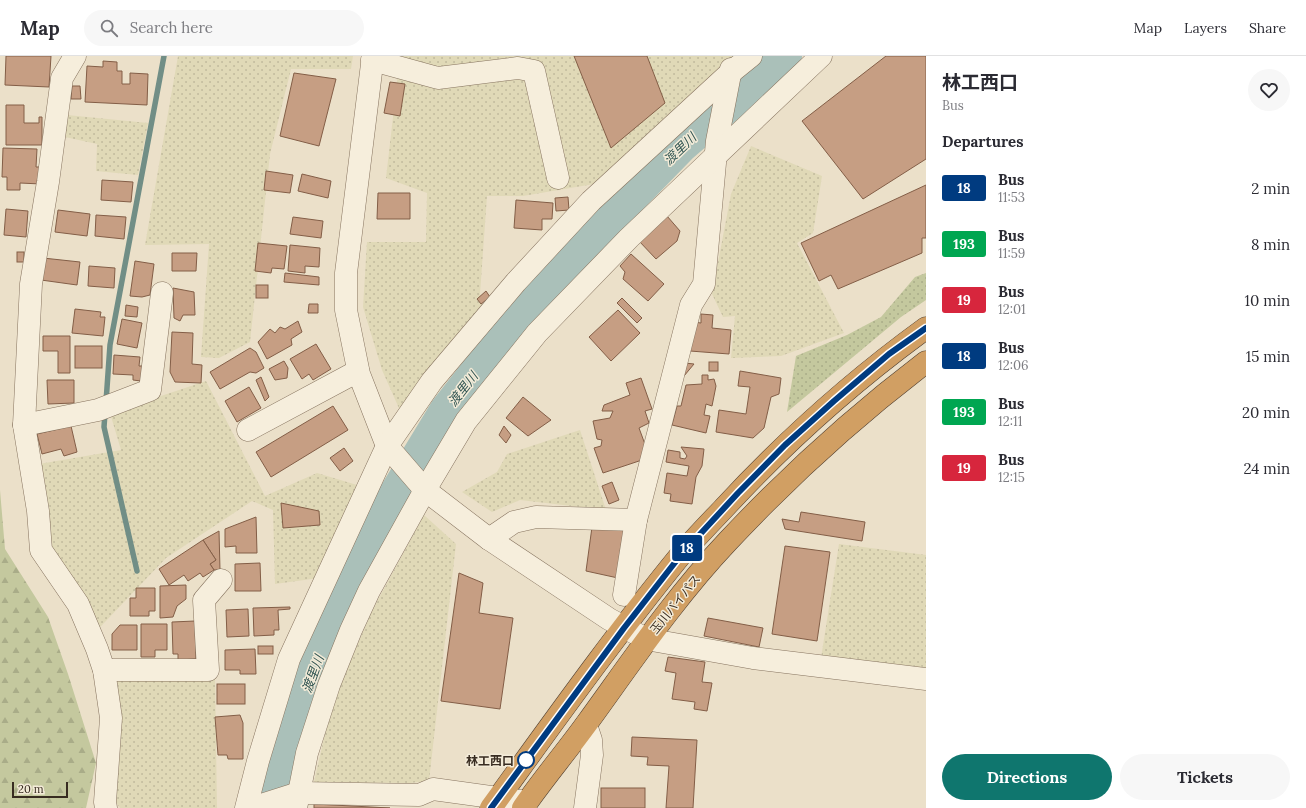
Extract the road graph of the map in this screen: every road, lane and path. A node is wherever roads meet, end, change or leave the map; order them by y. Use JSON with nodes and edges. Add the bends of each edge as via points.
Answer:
{"nodes":[{"id":1,"x":75,"y":56,"type":"edge"},
{"id":2,"x":751,"y":56,"type":"edge"},
{"id":3,"x":821,"y":56,"type":"edge"},
{"id":4,"x":373,"y":58,"type":"edge"},
{"id":5,"x":732,"y":64,"type":"edge"},
{"id":6,"x":717,"y":148,"type":"junction"},
{"id":7,"x":558,"y":178,"type":"dead end"},
{"id":8,"x":162,"y":293,"type":"dead end"},
{"id":9,"x":926,"y":328,"type":"edge"},
{"id":10,"x":926,"y":362,"type":"edge"},
{"id":11,"x":358,"y":371,"type":"junction"},
{"id":12,"x":24,"y":425,"type":"junction"},
{"id":13,"x":248,"y":430,"type":"dead end"},
{"id":14,"x":387,"y":446,"type":"junction"},
{"id":15,"x":425,"y":490,"type":"junction"},
{"id":16,"x":636,"y":520,"type":"junction"},
{"id":17,"x":489,"y":539,"type":"junction"},
{"id":18,"x":221,"y":580,"type":"dead end"},
{"id":19,"x":624,"y":595,"type":"dead end"},
{"id":20,"x":624,"y":628,"type":"junction"},
{"id":21,"x":646,"y":640,"type":"junction"},
{"id":22,"x":104,"y":670,"type":"junction"},
{"id":23,"x":926,"y":679,"type":"edge"},
{"id":24,"x":586,"y":725,"type":"junction"},
{"id":25,"x":298,"y":800,"type":"edge"},
{"id":26,"x":494,"y":803,"type":"edge"},
{"id":27,"x":525,"y":805,"type":"edge"},
{"id":28,"x":106,"y":808,"type":"edge"},
{"id":29,"x":246,"y":808,"type":"edge"},
{"id":30,"x":252,"y":808,"type":"edge"},
{"id":31,"x":586,"y":808,"type":"edge"}],
"edges":[{"from":1,"to":12,"type":"street","via":[[62,78],[31,284]]},
{"from":2,"to":5,"type":"street"},
{"from":3,"to":6,"type":"street"},
{"from":4,"to":7,"type":"street","via":[[438,78],[518,68],[534,71]]},
{"from":4,"to":11,"type":"street","via":[[346,273],[346,310]]},
{"from":5,"to":6,"type":"street"},
{"from":5,"to":14,"type":"street","via":[[591,201],[521,276],[432,381]]},
{"from":6,"to":15,"type":"street","via":[[537,333],[466,421]]},
{"from":6,"to":16,"type":"street","via":[[704,284],[691,305]]},
{"from":8,"to":12,"type":"street","via":[[150,390],[105,407]]},
{"from":9,"to":20,"type":"highway","name":"玉川バイパス","via":[[889,354],[785,445],[680,556]]},
{"from":10,"to":21,"type":"highway","name":"玉川バイパス","via":[[898,383],[790,477],[727,541]]},
{"from":11,"to":13,"type":"street"},
{"from":11,"to":14,"type":"street"},
{"from":12,"to":22,"type":"street","via":[[38,511],[41,550],[78,604],[98,649]]},
{"from":14,"to":15,"type":"street"},
{"from":14,"to":29,"type":"street","via":[[289,659]]},
{"from":15,"to":17,"type":"street"},
{"from":15,"to":25,"type":"street","via":[[369,591],[351,630],[329,685],[307,753]]},
{"from":16,"to":17,"type":"street","via":[[536,517],[514,522]]},
{"from":16,"to":19,"type":"street"},
{"from":17,"to":20,"type":"street"},
{"from":18,"to":22,"type":"street","via":[[204,600],[208,670]]},
{"from":20,"to":21,"type":"street"},
{"from":20,"to":26,"type":"highway","name":"玉川バイパス"},
{"from":21,"to":23,"type":"street","via":[[753,658]]},
{"from":21,"to":24,"type":"highway","name":"玉川バイパス"},
{"from":22,"to":28,"type":"street","via":[[110,718],[104,802]]},
{"from":24,"to":27,"type":"highway","name":"玉川バイパス"},
{"from":24,"to":31,"type":"street","via":[[592,755]]},
{"from":25,"to":26,"type":"street","via":[[419,795],[433,789]]},
{"from":25,"to":30,"type":"street"},
{"from":26,"to":27,"type":"street"}]}
